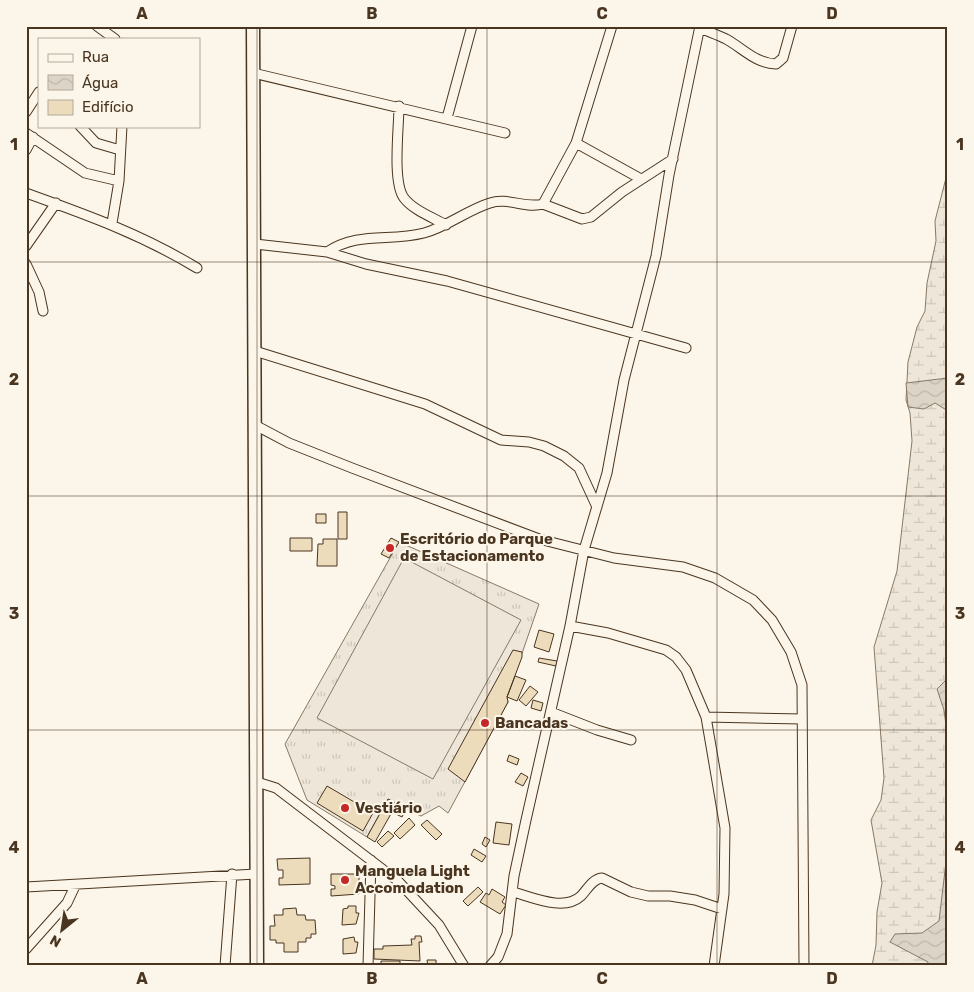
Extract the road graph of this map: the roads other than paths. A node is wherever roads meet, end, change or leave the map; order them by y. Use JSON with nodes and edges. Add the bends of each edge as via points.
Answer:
{"nodes":[{"id":1,"x":97,"y":26,"type":"edge"},
{"id":2,"x":114,"y":26,"type":"edge"},
{"id":3,"x":253,"y":26,"type":"edge"},
{"id":4,"x":472,"y":26,"type":"edge"},
{"id":5,"x":612,"y":26,"type":"edge"},
{"id":6,"x":792,"y":26,"type":"edge"},
{"id":7,"x":700,"y":27,"type":"edge"},
{"id":8,"x":113,"y":37,"type":"edge"},
{"id":9,"x":254,"y":73,"type":"junction"},
{"id":10,"x":38,"y":94,"type":"edge"},
{"id":11,"x":399,"y":106,"type":"junction"},
{"id":12,"x":26,"y":112,"type":"edge"},
{"id":13,"x":447,"y":118,"type":"junction"},
{"id":14,"x":82,"y":128,"type":"edge"},
{"id":15,"x":122,"y":128,"type":"edge"},
{"id":16,"x":505,"y":133,"type":"dead end"},
{"id":17,"x":30,"y":135,"type":"edge"},
{"id":18,"x":576,"y":143,"type":"junction"},
{"id":19,"x":26,"y":150,"type":"edge"},
{"id":20,"x":120,"y":150,"type":"junction"},
{"id":21,"x":673,"y":159,"type":"junction"},
{"id":22,"x":641,"y":179,"type":"junction"},
{"id":23,"x":118,"y":182,"type":"junction"},
{"id":24,"x":26,"y":193,"type":"edge"},
{"id":25,"x":56,"y":203,"type":"junction"},
{"id":26,"x":543,"y":204,"type":"junction"},
{"id":27,"x":112,"y":223,"type":"junction"},
{"id":28,"x":446,"y":225,"type":"junction"},
{"id":29,"x":255,"y":244,"type":"junction"},
{"id":30,"x":26,"y":246,"type":"edge"},
{"id":31,"x":327,"y":252,"type":"junction"},
{"id":32,"x":26,"y":264,"type":"edge"},
{"id":33,"x":197,"y":268,"type":"dead end"},
{"id":34,"x":43,"y":311,"type":"dead end"},
{"id":35,"x":636,"y":333,"type":"junction"},
{"id":36,"x":686,"y":348,"type":"dead end"},
{"id":37,"x":255,"y":351,"type":"junction"},
{"id":38,"x":255,"y":425,"type":"junction"},
{"id":39,"x":597,"y":507,"type":"junction"},
{"id":40,"x":584,"y":550,"type":"junction"},
{"id":41,"x":570,"y":626,"type":"junction"},
{"id":42,"x":551,"y":712,"type":"junction"},
{"id":43,"x":706,"y":717,"type":"junction"},
{"id":44,"x":802,"y":719,"type":"junction"},
{"id":45,"x":631,"y":740,"type":"dead end"},
{"id":46,"x":257,"y":782,"type":"junction"},
{"id":47,"x":371,"y":860,"type":"junction"},
{"id":48,"x":232,"y":874,"type":"junction"},
{"id":49,"x":256,"y":874,"type":"junction"},
{"id":50,"x":75,"y":886,"type":"junction"},
{"id":51,"x":26,"y":887,"type":"edge"},
{"id":52,"x":512,"y":892,"type":"junction"},
{"id":53,"x":722,"y":908,"type":"junction"},
{"id":54,"x":26,"y":949,"type":"edge"},
{"id":55,"x":225,"y":966,"type":"edge"},
{"id":56,"x":257,"y":966,"type":"edge"},
{"id":57,"x":368,"y":966,"type":"edge"},
{"id":58,"x":464,"y":966,"type":"edge"},
{"id":59,"x":490,"y":966,"type":"edge"},
{"id":60,"x":714,"y":966,"type":"edge"},
{"id":61,"x":804,"y":966,"type":"edge"}],
"edges":[{"from":1,"to":8,"type":"street"},
{"from":2,"to":8,"type":"street"},
{"from":3,"to":9,"type":"main road"},
{"from":4,"to":13,"type":"street"},
{"from":5,"to":18,"type":"street"},
{"from":6,"to":7,"type":"street","via":[[783,58],[776,64],[763,64],[726,39]]},
{"from":7,"to":21,"type":"street"},
{"from":9,"to":11,"type":"street"},
{"from":9,"to":29,"type":"main road"},
{"from":10,"to":12,"type":"street"},
{"from":11,"to":13,"type":"street"},
{"from":11,"to":28,"type":"street","via":[[398,185],[403,198]]},
{"from":13,"to":16,"type":"street"},
{"from":14,"to":20,"type":"street","via":[[96,143]]},
{"from":15,"to":20,"type":"street"},
{"from":17,"to":19,"type":"street"},
{"from":17,"to":23,"type":"street","via":[[86,173]]},
{"from":18,"to":22,"type":"street"},
{"from":18,"to":26,"type":"street"},
{"from":20,"to":23,"type":"street"},
{"from":21,"to":22,"type":"street"},
{"from":21,"to":35,"type":"street","via":[[656,256]]},
{"from":22,"to":26,"type":"street","via":[[591,218],[582,219]]},
{"from":23,"to":27,"type":"street"},
{"from":24,"to":25,"type":"street"},
{"from":25,"to":27,"type":"street"},
{"from":25,"to":30,"type":"street"},
{"from":26,"to":28,"type":"street","via":[[490,203]]},
{"from":27,"to":33,"type":"street","via":[[166,248]]},
{"from":28,"to":31,"type":"street","via":[[423,233],[351,240]]},
{"from":29,"to":31,"type":"street"},
{"from":29,"to":37,"type":"main road"},
{"from":31,"to":35,"type":"street"},
{"from":32,"to":34,"type":"street","via":[[40,292]]},
{"from":35,"to":36,"type":"street"},
{"from":35,"to":39,"type":"street"},
{"from":37,"to":38,"type":"main road"},
{"from":37,"to":39,"type":"street","via":[[425,404],[501,440],[544,446],[579,468]]},
{"from":38,"to":40,"type":"street","via":[[307,450],[488,521]]},
{"from":38,"to":46,"type":"main road"},
{"from":39,"to":40,"type":"street"},
{"from":40,"to":41,"type":"street"},
{"from":40,"to":44,"type":"street","via":[[614,558],[683,567],[715,578],[753,600],[772,620],[791,652],[802,685]]},
{"from":41,"to":42,"type":"street"},
{"from":41,"to":43,"type":"street","via":[[666,650],[686,670]]},
{"from":42,"to":45,"type":"street"},
{"from":42,"to":52,"type":"street"},
{"from":43,"to":44,"type":"street"},
{"from":43,"to":53,"type":"street","via":[[725,828]]},
{"from":44,"to":61,"type":"street"},
{"from":46,"to":47,"type":"street","via":[[276,788]]},
{"from":46,"to":49,"type":"main road"},
{"from":47,"to":57,"type":"street"},
{"from":47,"to":58,"type":"street","via":[[398,881],[439,925]]},
{"from":48,"to":49,"type":"street"},
{"from":48,"to":50,"type":"street"},
{"from":48,"to":55,"type":"street"},
{"from":49,"to":56,"type":"main road"},
{"from":50,"to":51,"type":"street"},
{"from":50,"to":54,"type":"street","via":[[67,903]]},
{"from":52,"to":53,"type":"street","via":[[561,904],[572,903],[602,878],[631,892],[695,900]]},
{"from":52,"to":59,"type":"street","via":[[507,934],[498,958]]},
{"from":53,"to":60,"type":"street"}]}
